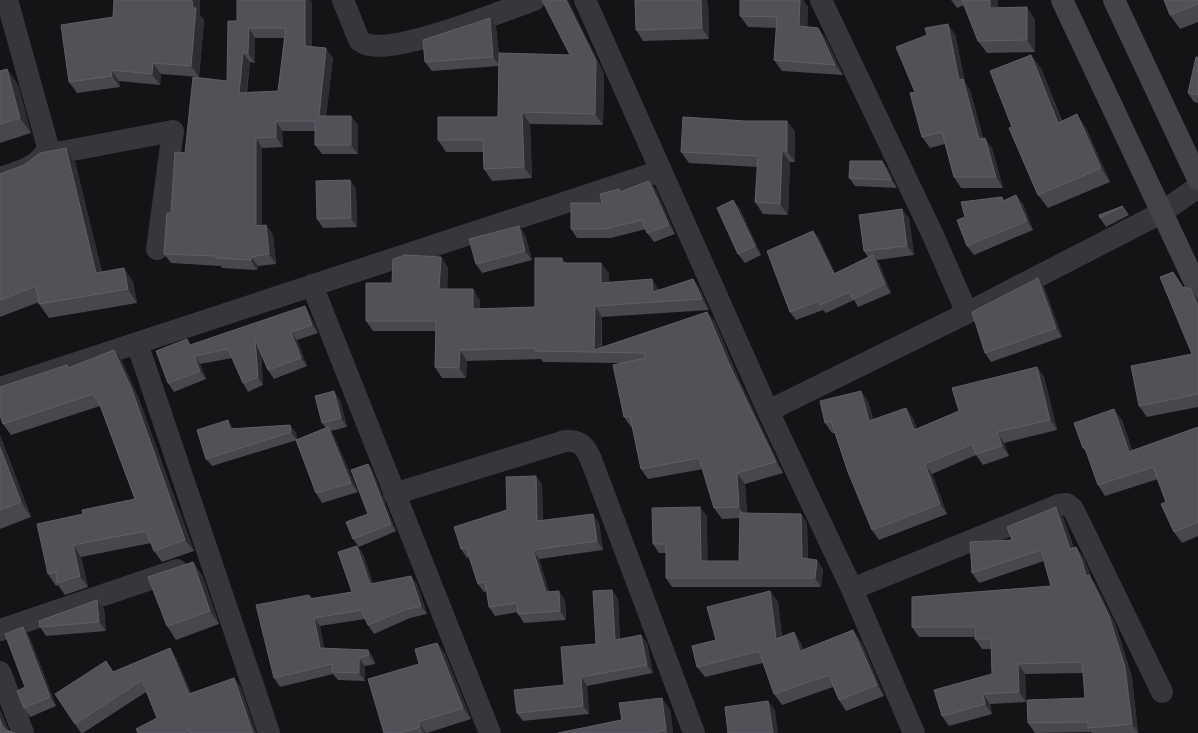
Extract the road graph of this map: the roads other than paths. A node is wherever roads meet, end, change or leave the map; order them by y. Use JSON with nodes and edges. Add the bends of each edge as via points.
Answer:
{"nodes":[{"id":1,"x":7,"y":0,"type":"edge"},
{"id":2,"x":343,"y":0,"type":"edge"},
{"id":3,"x":534,"y":0,"type":"edge"},
{"id":4,"x":584,"y":0,"type":"edge"},
{"id":5,"x":821,"y":0,"type":"edge"},
{"id":6,"x":1062,"y":0,"type":"edge"},
{"id":7,"x":1114,"y":0,"type":"edge"},
{"id":8,"x":46,"y":155,"type":"junction"},
{"id":9,"x":661,"y":171,"type":"junction"},
{"id":10,"x":0,"y":178,"type":"edge"},
{"id":11,"x":1198,"y":179,"type":"edge"},
{"id":12,"x":1198,"y":187,"type":"edge"},
{"id":13,"x":1161,"y":213,"type":"junction"},
{"id":14,"x":157,"y":249,"type":"dead end"},
{"id":15,"x":312,"y":285,"type":"junction"},
{"id":16,"x":1198,"y":288,"type":"edge"},
{"id":17,"x":967,"y":313,"type":"junction"},
{"id":18,"x":136,"y":343,"type":"junction"},
{"id":19,"x":0,"y":388,"type":"edge"},
{"id":20,"x":768,"y":411,"type":"junction"},
{"id":21,"x":394,"y":494,"type":"junction"},
{"id":22,"x":210,"y":559,"type":"junction"},
{"id":23,"x":852,"y":589,"type":"junction"},
{"id":24,"x":0,"y":630,"type":"edge"},
{"id":25,"x":0,"y":672,"type":"edge"},
{"id":26,"x":1162,"y":692,"type":"dead end"},
{"id":27,"x":23,"y":733,"type":"edge"},
{"id":28,"x":269,"y":733,"type":"edge"},
{"id":29,"x":490,"y":733,"type":"edge"},
{"id":30,"x":694,"y":733,"type":"edge"},
{"id":31,"x":914,"y":733,"type":"edge"}],
"edges":[{"from":1,"to":8,"type":"street","via":[[47,139]]},
{"from":2,"to":3,"type":"street","via":[[359,40],[380,46],[414,41]]},
{"from":4,"to":9,"type":"street"},
{"from":5,"to":17,"type":"street","via":[[910,185]]},
{"from":6,"to":13,"type":"street"},
{"from":7,"to":11,"type":"street"},
{"from":8,"to":10,"type":"street","via":[[37,163]]},
{"from":8,"to":14,"type":"street","via":[[173,131]]},
{"from":9,"to":15,"type":"street"},
{"from":9,"to":20,"type":"street"},
{"from":12,"to":13,"type":"street"},
{"from":13,"to":16,"type":"street"},
{"from":13,"to":17,"type":"street"},
{"from":15,"to":18,"type":"street"},
{"from":15,"to":21,"type":"street"},
{"from":17,"to":20,"type":"street"},
{"from":18,"to":19,"type":"street"},
{"from":18,"to":22,"type":"street"},
{"from":20,"to":23,"type":"street"},
{"from":21,"to":29,"type":"street"},
{"from":21,"to":30,"type":"street","via":[[565,441],[579,442],[590,457]]},
{"from":22,"to":24,"type":"street"},
{"from":22,"to":28,"type":"street"},
{"from":23,"to":26,"type":"street","via":[[1059,505],[1067,504],[1073,509]]},
{"from":23,"to":31,"type":"street"},
{"from":25,"to":27,"type":"street"}]}
